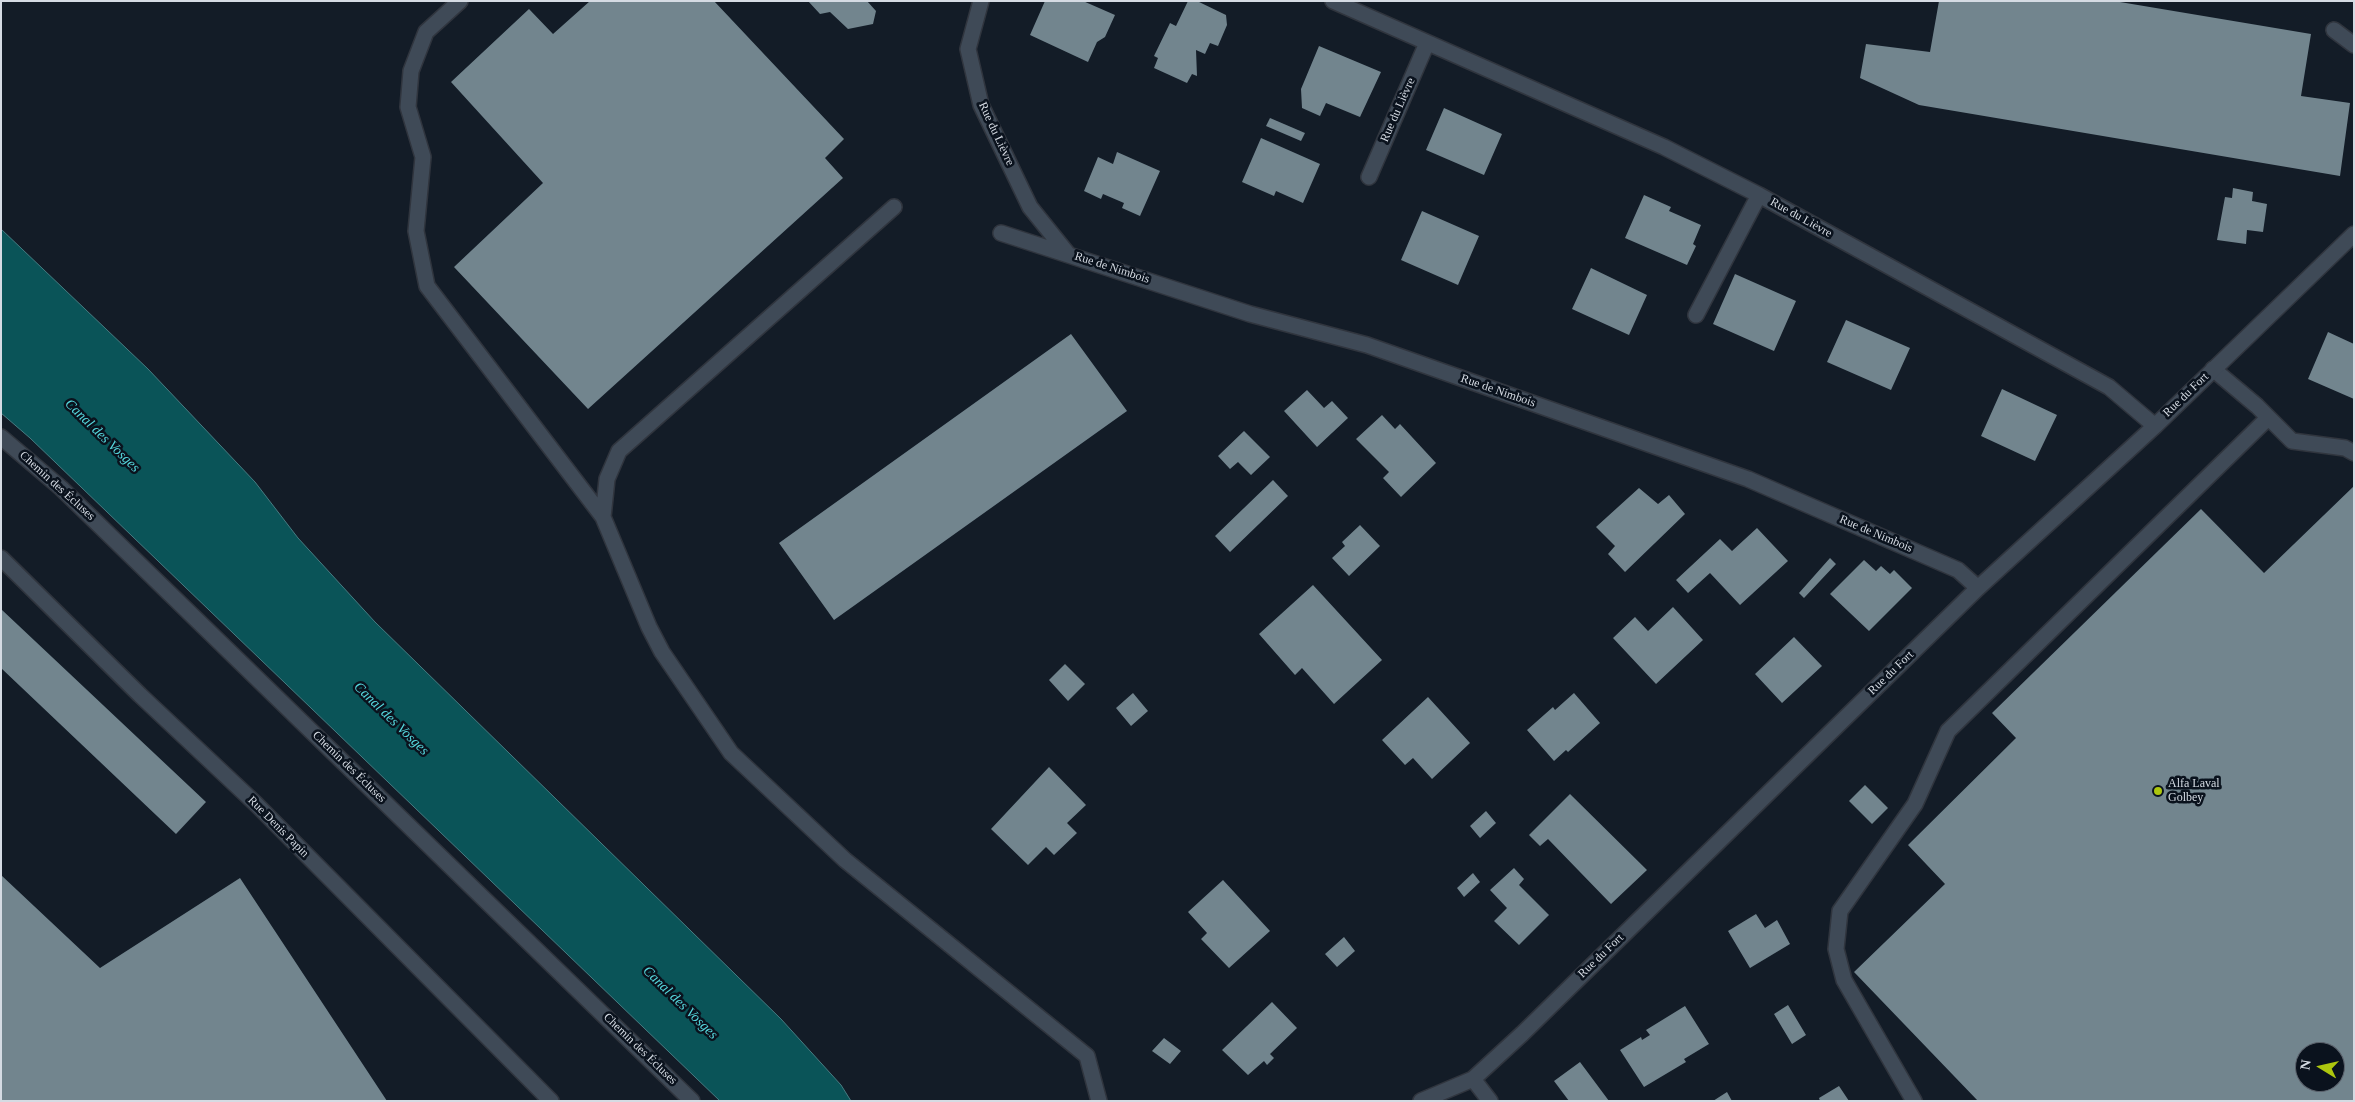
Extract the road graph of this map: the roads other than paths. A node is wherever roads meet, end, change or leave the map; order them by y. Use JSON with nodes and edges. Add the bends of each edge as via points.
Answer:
{"nodes":[{"id":1,"x":460,"y":1,"type":"edge"},
{"id":2,"x":981,"y":1,"type":"edge"},
{"id":3,"x":1332,"y":1,"type":"edge"},
{"id":4,"x":2334,"y":30,"type":"dead end"},
{"id":5,"x":1428,"y":43,"type":"junction"},
{"id":6,"x":2354,"y":45,"type":"edge"},
{"id":7,"x":1369,"y":177,"type":"dead end"},
{"id":8,"x":1759,"y":195,"type":"junction"},
{"id":9,"x":894,"y":207,"type":"dead end"},
{"id":10,"x":1001,"y":233,"type":"dead end"},
{"id":11,"x":2354,"y":234,"type":"edge"},
{"id":12,"x":1067,"y":254,"type":"junction"},
{"id":13,"x":1696,"y":315,"type":"dead end"},
{"id":14,"x":2213,"y":369,"type":"junction"},
{"id":15,"x":2268,"y":418,"type":"junction"},
{"id":16,"x":2155,"y":426,"type":"junction"},
{"id":17,"x":1,"y":437,"type":"edge"},
{"id":18,"x":2354,"y":453,"type":"edge"},
{"id":19,"x":603,"y":517,"type":"junction"},
{"id":20,"x":1,"y":558,"type":"edge"},
{"id":21,"x":1978,"y":588,"type":"junction"},
{"id":22,"x":1472,"y":1079,"type":"junction"},
{"id":23,"x":551,"y":1101,"type":"edge"},
{"id":24,"x":692,"y":1101,"type":"edge"},
{"id":25,"x":1099,"y":1101,"type":"edge"},
{"id":26,"x":1422,"y":1101,"type":"edge"},
{"id":27,"x":1490,"y":1101,"type":"edge"},
{"id":28,"x":1914,"y":1101,"type":"edge"}],
"edges":[{"from":1,"to":19,"type":"street","via":[[426,32],[411,71],[408,107],[423,157],[416,231],[427,286]]},
{"from":2,"to":12,"type":"street","name":"Rue du Lièvre","via":[[968,49],[981,105],[1030,206]]},
{"from":3,"to":5,"type":"street","name":"Rue du Lièvre"},
{"from":4,"to":6,"type":"street"},
{"from":5,"to":7,"type":"street","name":"Rue du Lièvre"},
{"from":5,"to":8,"type":"street","name":"Rue du Lièvre","via":[[1664,147]]},
{"from":8,"to":13,"type":"street"},
{"from":8,"to":16,"type":"street","name":"Rue du Lièvre","via":[[2109,387]]},
{"from":9,"to":19,"type":"street","via":[[619,451],[607,479]]},
{"from":10,"to":12,"type":"street","name":"Rue de Nimbois"},
{"from":11,"to":14,"type":"street","name":"Rue du Fort"},
{"from":12,"to":21,"type":"street","name":"Rue de Nimbois","via":[[1250,314],[1367,345],[1748,479],[1958,570]]},
{"from":14,"to":15,"type":"street"},
{"from":14,"to":16,"type":"street","name":"Rue du Fort"},
{"from":15,"to":18,"type":"street","via":[[2292,442],[2345,448]]},
{"from":15,"to":28,"type":"street","via":[[1948,731],[1915,804],[1840,911],[1836,949],[1844,980]]},
{"from":16,"to":21,"type":"street","name":"Rue du Fort"},
{"from":17,"to":24,"type":"street","name":"Chemin des Écluses","via":[[61,488]]},
{"from":19,"to":25,"type":"street","via":[[662,652],[731,753],[845,860],[1087,1056]]},
{"from":20,"to":23,"type":"street","name":"Rue Denis Papin","via":[[256,804]]},
{"from":21,"to":22,"type":"street","name":"Rue du Fort","via":[[1522,1034]]},
{"from":22,"to":26,"type":"street","name":"Rue du Fort"},
{"from":22,"to":27,"type":"street"}]}
